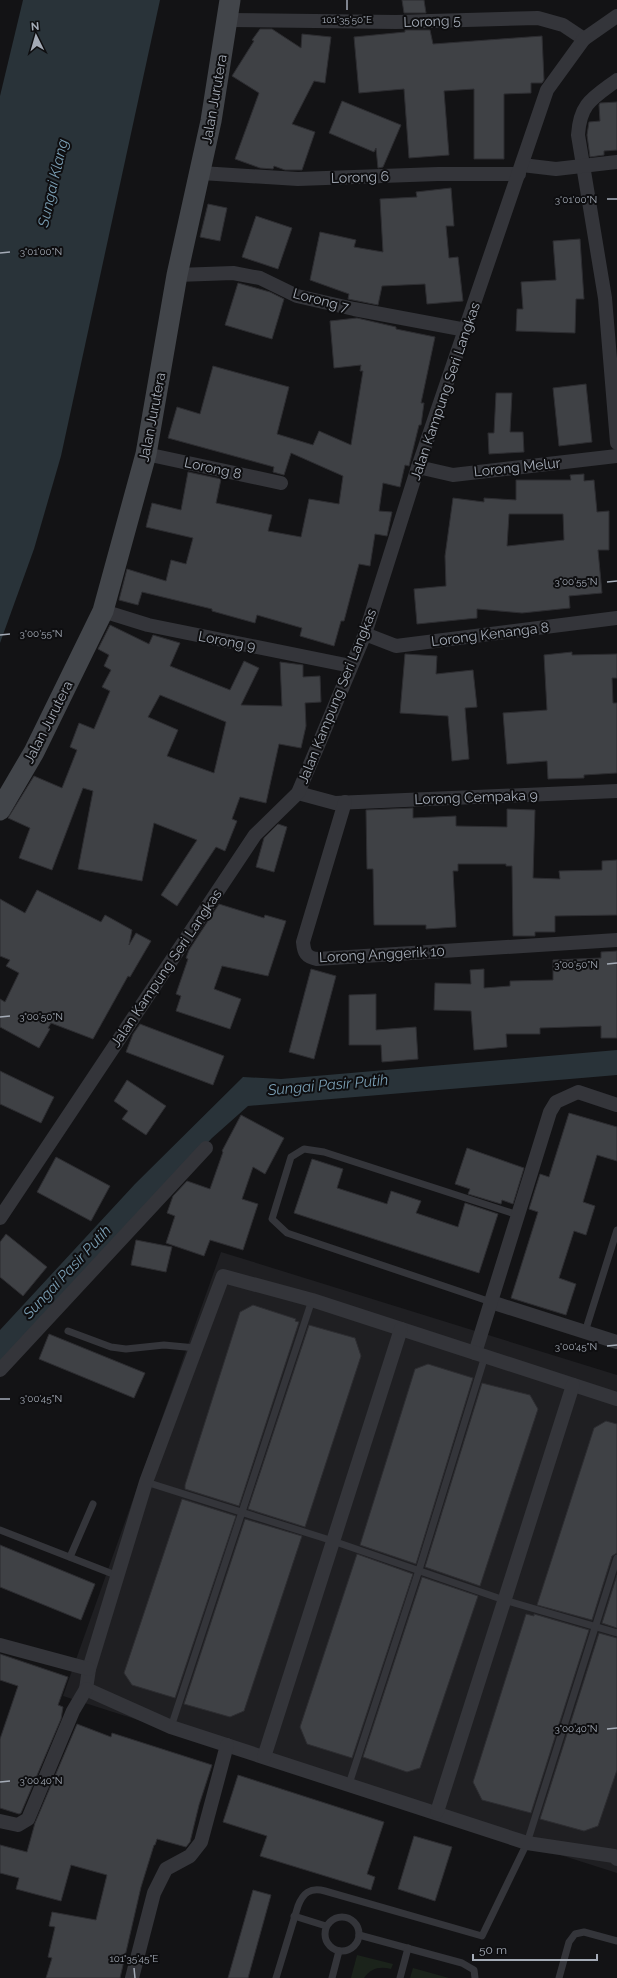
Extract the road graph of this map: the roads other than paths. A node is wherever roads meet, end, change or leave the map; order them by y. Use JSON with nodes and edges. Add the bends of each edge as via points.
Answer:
{"nodes":[{"id":1,"x":229,"y":10,"type":"edge"},
{"id":2,"x":617,"y":16,"type":"edge"},
{"id":3,"x":584,"y":39,"type":"junction"},
{"id":4,"x":617,"y":80,"type":"edge"},
{"id":5,"x":617,"y":162,"type":"edge"},
{"id":6,"x":582,"y":166,"type":"junction"},
{"id":7,"x":525,"y":168,"type":"junction"},
{"id":8,"x":201,"y":173,"type":"junction"},
{"id":9,"x":178,"y":275,"type":"junction"},
{"id":10,"x":611,"y":298,"type":"edge"},
{"id":11,"x":466,"y":330,"type":"junction"},
{"id":12,"x":617,"y":438,"type":"edge"},
{"id":13,"x":146,"y":454,"type":"junction"},
{"id":14,"x":617,"y":456,"type":"edge"},
{"id":15,"x":425,"y":468,"type":"junction"},
{"id":16,"x":281,"y":483,"type":"dead end"},
{"id":17,"x":103,"y":611,"type":"junction"},
{"id":18,"x":617,"y":618,"type":"edge"},
{"id":19,"x":370,"y":636,"type":"junction"},
{"id":20,"x":351,"y":666,"type":"junction"},
{"id":21,"x":617,"y":791,"type":"edge"},
{"id":22,"x":298,"y":793,"type":"junction"},
{"id":23,"x":340,"y":802,"type":"junction"},
{"id":24,"x":0,"y":810,"type":"edge"},
{"id":25,"x":617,"y":940,"type":"edge"},
{"id":26,"x":617,"y":1105,"type":"edge"},
{"id":27,"x":206,"y":1148,"type":"dead end"},
{"id":28,"x":518,"y":1215,"type":"junction"},
{"id":29,"x":0,"y":1218,"type":"edge"},
{"id":30,"x":617,"y":1230,"type":"edge"},
{"id":31,"x":312,"y":1300,"type":"junction"},
{"id":32,"x":491,"y":1302,"type":"junction"},
{"id":33,"x":401,"y":1329,"type":"junction"},
{"id":34,"x":68,"y":1331,"type":"dead end"},
{"id":35,"x":585,"y":1332,"type":"junction"},
{"id":36,"x":617,"y":1342,"type":"edge"},
{"id":37,"x":196,"y":1348,"type":"junction"},
{"id":38,"x":480,"y":1355,"type":"junction"},
{"id":39,"x":0,"y":1370,"type":"edge"},
{"id":40,"x":573,"y":1385,"type":"junction"},
{"id":41,"x":617,"y":1399,"type":"edge"},
{"id":42,"x":146,"y":1482,"type":"junction"},
{"id":43,"x":93,"y":1504,"type":"dead end"},
{"id":44,"x":241,"y":1512,"type":"junction"},
{"id":45,"x":0,"y":1530,"type":"edge"},
{"id":46,"x":333,"y":1541,"type":"junction"},
{"id":47,"x":70,"y":1557,"type":"junction"},
{"id":48,"x":617,"y":1558,"type":"edge"},
{"id":49,"x":419,"y":1570,"type":"junction"},
{"id":50,"x":118,"y":1576,"type":"junction"},
{"id":51,"x":504,"y":1600,"type":"junction"},
{"id":52,"x":594,"y":1626,"type":"junction"},
{"id":53,"x":617,"y":1633,"type":"edge"},
{"id":54,"x":0,"y":1645,"type":"edge"},
{"id":55,"x":89,"y":1669,"type":"junction"},
{"id":56,"x":86,"y":1689,"type":"junction"},
{"id":57,"x":171,"y":1727,"type":"junction"},
{"id":58,"x":227,"y":1745,"type":"junction"},
{"id":59,"x":264,"y":1757,"type":"junction"},
{"id":60,"x":349,"y":1784,"type":"junction"},
{"id":61,"x":437,"y":1812,"type":"junction"},
{"id":62,"x":0,"y":1821,"type":"edge"},
{"id":63,"x":527,"y":1843,"type":"junction"},
{"id":64,"x":616,"y":1853,"type":"edge"},
{"id":65,"x":294,"y":1916,"type":"junction"},
{"id":66,"x":326,"y":1926,"type":"junction"},
{"id":67,"x":359,"y":1934,"type":"junction"},
{"id":68,"x":617,"y":1941,"type":"edge"},
{"id":69,"x":408,"y":1948,"type":"junction"},
{"id":70,"x":339,"y":1951,"type":"junction"},
{"id":71,"x":132,"y":1978,"type":"edge"},
{"id":72,"x":276,"y":1978,"type":"edge"},
{"id":73,"x":332,"y":1978,"type":"edge"},
{"id":74,"x":400,"y":1978,"type":"edge"},
{"id":75,"x":476,"y":1978,"type":"edge"},
{"id":76,"x":559,"y":1978,"type":"edge"}],
"edges":[{"from":1,"to":3,"type":"street","name":"Lorong 5","via":[[396,22],[538,18],[563,25]]},
{"from":1,"to":8,"type":"street","name":"Jalan Jurutera"},
{"from":2,"to":3,"type":"street","name":"Jalan Kampung Seri Langkas"},
{"from":3,"to":7,"type":"street","name":"Jalan Kampung Seri Langkas","via":[[547,90]]},
{"from":4,"to":6,"type":"street","via":[[587,104],[579,117],[578,135]]},
{"from":5,"to":6,"type":"street","name":"Lorong 6"},
{"from":6,"to":7,"type":"street","name":"Lorong 6","via":[[556,169]]},
{"from":6,"to":10,"type":"street"},
{"from":7,"to":8,"type":"street","name":"Lorong 6","via":[[298,179]]},
{"from":7,"to":11,"type":"street","name":"Jalan Kampung Seri Langkas"},
{"from":8,"to":9,"type":"street","name":"Jalan Jurutera"},
{"from":9,"to":11,"type":"street","name":"Lorong 7","via":[[233,273],[260,278],[297,296]]},
{"from":9,"to":13,"type":"street","name":"Jalan Jurutera"},
{"from":10,"to":12,"type":"street"},
{"from":11,"to":15,"type":"street","name":"Jalan Kampung Seri Langkas"},
{"from":13,"to":16,"type":"street","name":"Lorong 8"},
{"from":13,"to":17,"type":"street","name":"Jalan Jurutera"},
{"from":14,"to":15,"type":"street","name":"Lorong Melur","via":[[453,475]]},
{"from":15,"to":19,"type":"street","name":"Jalan Kampung Seri Langkas"},
{"from":17,"to":20,"type":"street","name":"Lorong 9","via":[[148,625]]},
{"from":17,"to":24,"type":"street","name":"Jalan Jurutera","via":[[34,752]]},
{"from":18,"to":19,"type":"street","name":"Lorong Kenanga 8","via":[[396,646]]},
{"from":19,"to":20,"type":"street","name":"Jalan Kampung Seri Langkas"},
{"from":20,"to":22,"type":"street","name":"Jalan Kampung Seri Langkas"},
{"from":21,"to":23,"type":"street","name":"Lorong Cempaka 9"},
{"from":22,"to":23,"type":"street","name":"Lorong Cempaka 9"},
{"from":22,"to":29,"type":"street","name":"Jalan Kampung Seri Langkas","via":[[255,835]]},
{"from":23,"to":25,"type":"street","name":"Lorong Anggerik 10","via":[[303,942],[304,952],[309,958]]},
{"from":26,"to":28,"type":"street","via":[[578,1092],[556,1102],[550,1112]]},
{"from":27,"to":39,"type":"street"},
{"from":28,"to":32,"type":"street"},
{"from":28,"to":32,"type":"lane","via":[[324,1152],[304,1149],[291,1156],[272,1219],[287,1233]]},
{"from":30,"to":35,"type":"lane"},
{"from":31,"to":33,"type":"street"},
{"from":31,"to":37,"type":"street","via":[[223,1276]]},
{"from":31,"to":44,"type":"lane"},
{"from":32,"to":35,"type":"street"},
{"from":32,"to":38,"type":"street"},
{"from":33,"to":38,"type":"street"},
{"from":33,"to":46,"type":"street"},
{"from":34,"to":37,"type":"lane","via":[[110,1347],[126,1349],[164,1345]]},
{"from":35,"to":36,"type":"street"},
{"from":37,"to":42,"type":"street"},
{"from":38,"to":40,"type":"street"},
{"from":38,"to":49,"type":"lane"},
{"from":40,"to":41,"type":"street"},
{"from":40,"to":51,"type":"street"},
{"from":42,"to":44,"type":"lane"},
{"from":42,"to":50,"type":"street"},
{"from":43,"to":47,"type":"lane"},
{"from":44,"to":46,"type":"lane"},
{"from":44,"to":57,"type":"lane"},
{"from":45,"to":47,"type":"lane"},
{"from":46,"to":49,"type":"lane"},
{"from":46,"to":59,"type":"street"},
{"from":47,"to":50,"type":"lane"},
{"from":48,"to":52,"type":"lane"},
{"from":49,"to":51,"type":"lane"},
{"from":49,"to":60,"type":"lane"},
{"from":50,"to":55,"type":"street"},
{"from":51,"to":52,"type":"lane"},
{"from":51,"to":61,"type":"street"},
{"from":52,"to":53,"type":"lane"},
{"from":52,"to":63,"type":"lane"},
{"from":54,"to":55,"type":"street"},
{"from":55,"to":56,"type":"street"},
{"from":56,"to":57,"type":"street"},
{"from":56,"to":62,"type":"street","via":[[73,1711],[28,1819],[18,1825]]},
{"from":57,"to":58,"type":"street"},
{"from":58,"to":59,"type":"street"},
{"from":58,"to":71,"type":"street","via":[[201,1842],[190,1856],[166,1869],[154,1893]]},
{"from":59,"to":60,"type":"street"},
{"from":60,"to":61,"type":"street"},
{"from":61,"to":63,"type":"street"},
{"from":63,"to":64,"type":"street"},
{"from":63,"to":65,"type":"lane","via":[[482,1936],[319,1889],[313,1889],[303,1895]]},
{"from":65,"to":66,"type":"lane"},
{"from":65,"to":72,"type":"lane"},
{"from":66,"to":67,"type":"lane","via":[[332,1919],[349,1918],[357,1926]]},
{"from":66,"to":70,"type":"lane","via":[[325,1939],[332,1948]]},
{"from":67,"to":69,"type":"lane"},
{"from":67,"to":70,"type":"lane","via":[[354,1947]]},
{"from":68,"to":76,"type":"lane","via":[[584,1932],[575,1934],[569,1942]]},
{"from":69,"to":74,"type":"lane"},
{"from":69,"to":75,"type":"lane","via":[[462,1963],[474,1970]]},
{"from":70,"to":73,"type":"lane"}]}
